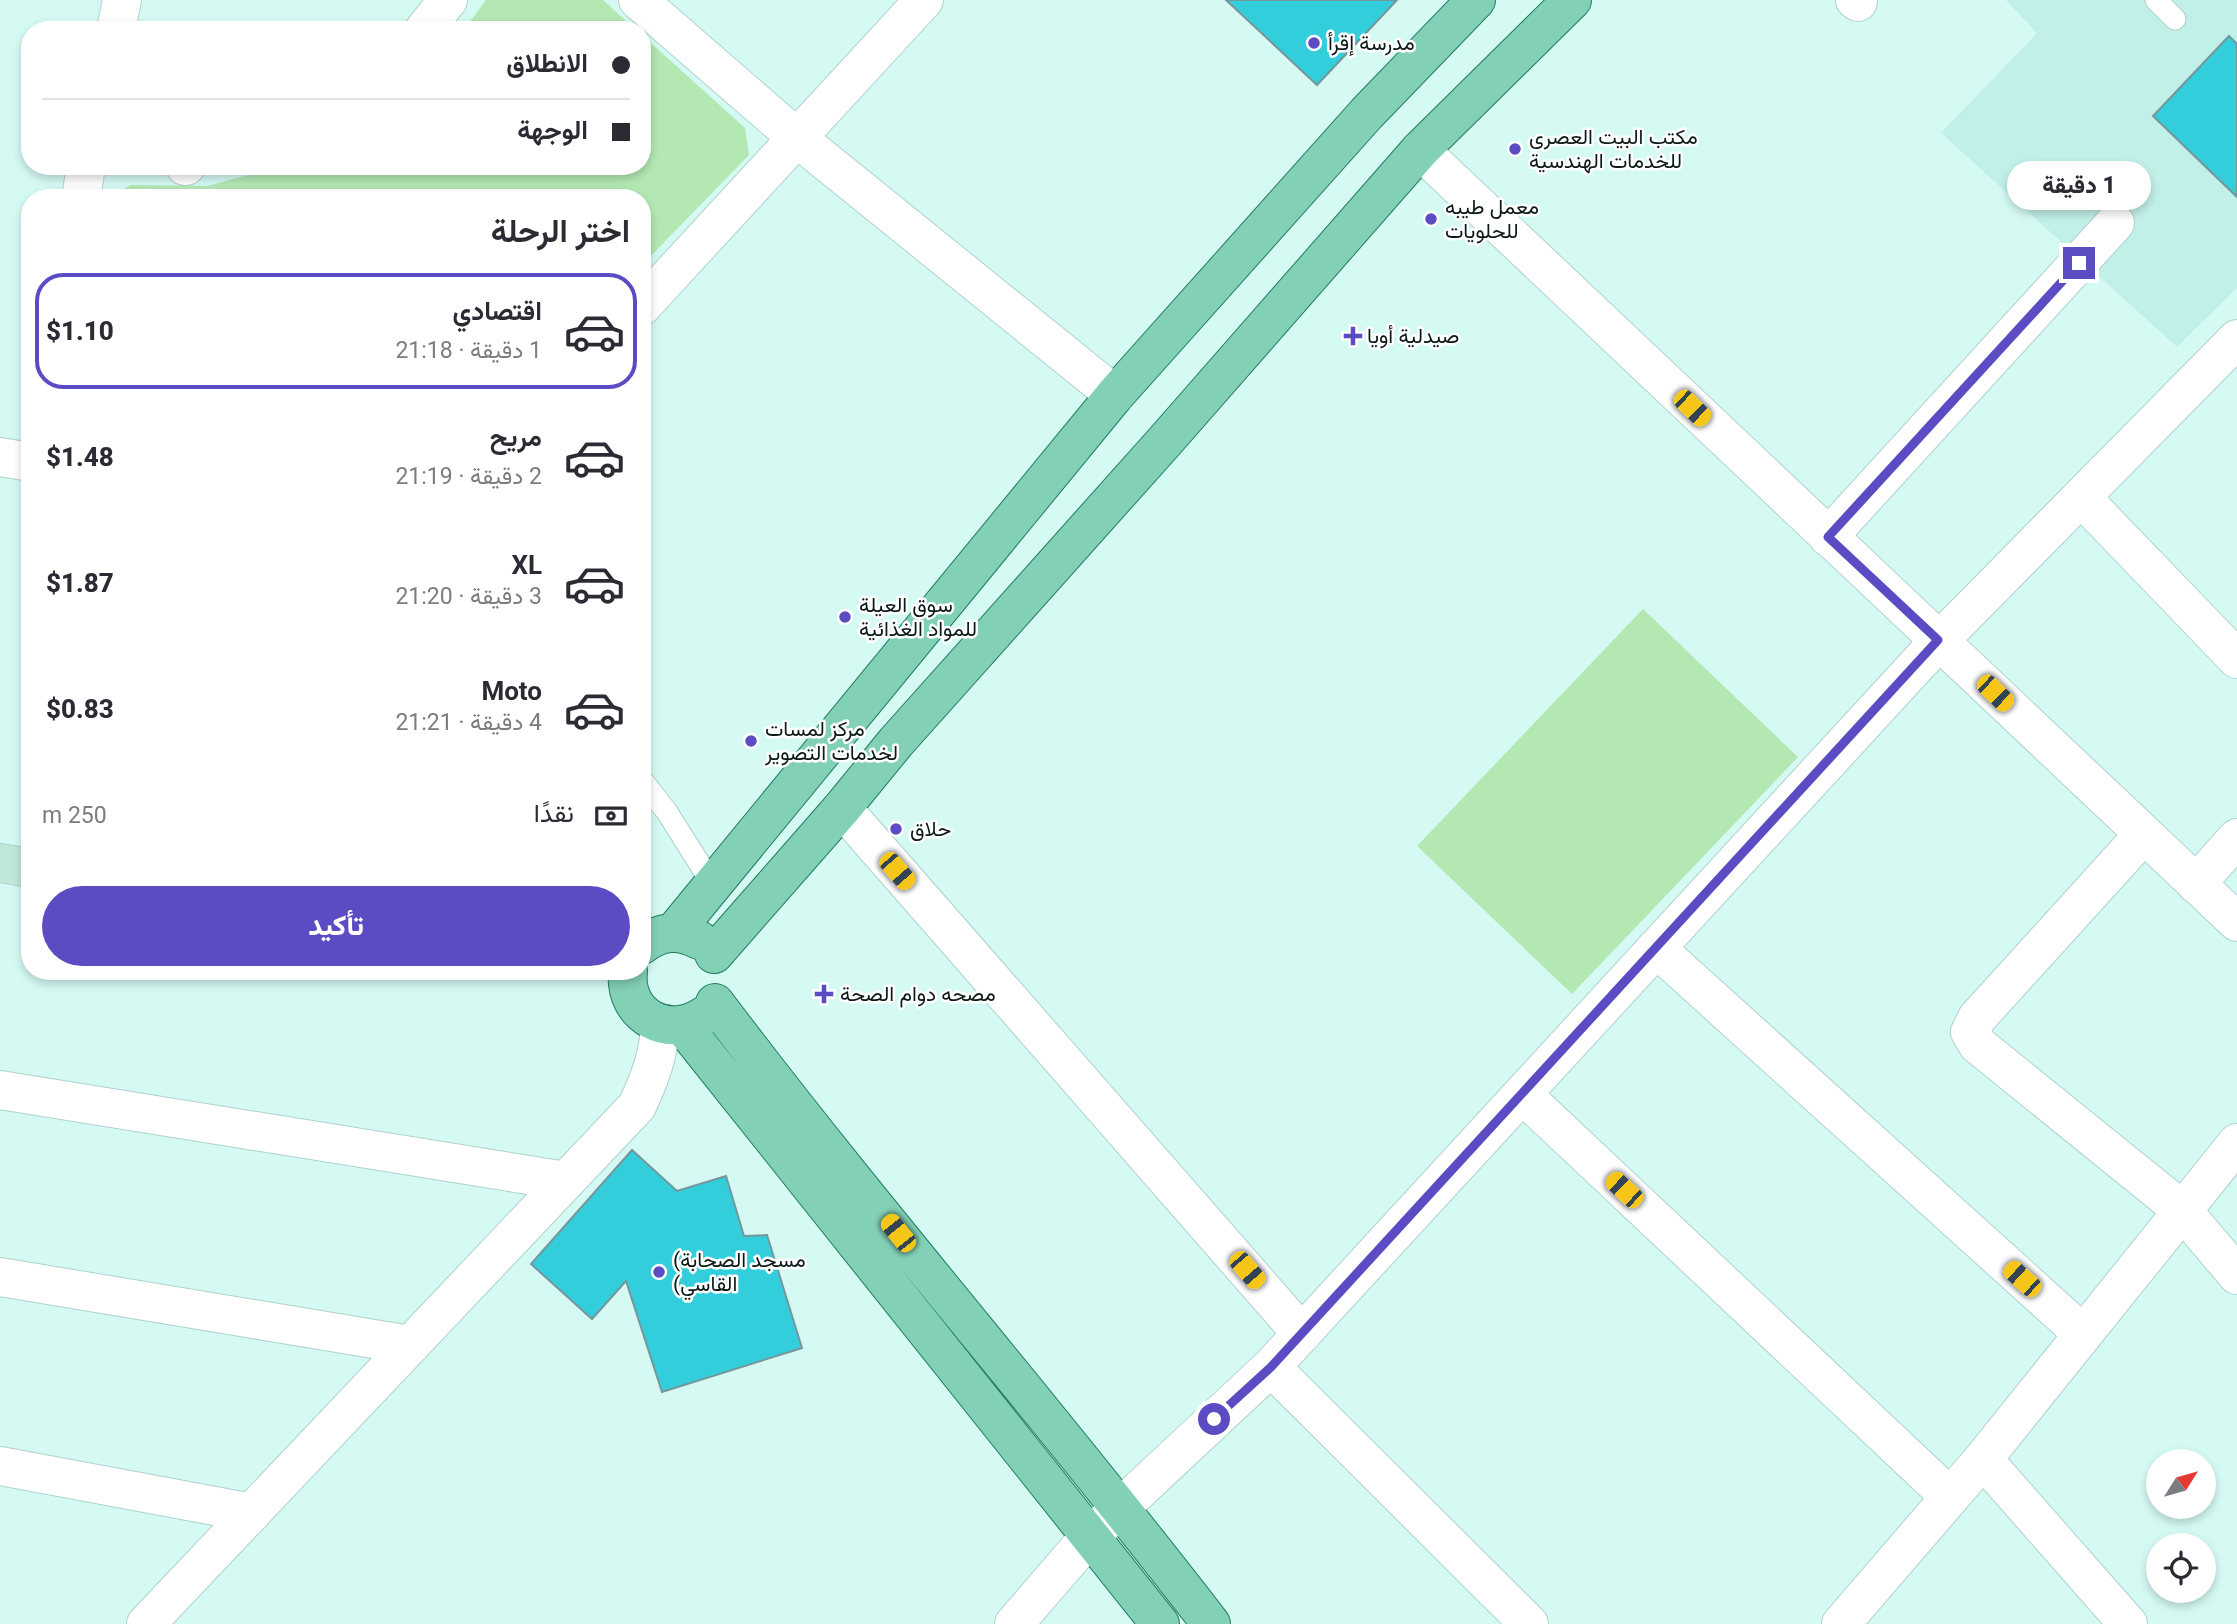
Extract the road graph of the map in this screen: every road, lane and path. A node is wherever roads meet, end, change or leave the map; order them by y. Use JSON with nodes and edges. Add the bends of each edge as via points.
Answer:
{"nodes":[{"id":1,"x":122,"y":0,"type":"edge"},
{"id":2,"x":448,"y":0,"type":"edge"},
{"id":3,"x":638,"y":0,"type":"edge"},
{"id":4,"x":924,"y":0,"type":"edge"},
{"id":5,"x":1476,"y":0,"type":"edge"},
{"id":6,"x":1572,"y":0,"type":"edge"},
{"id":7,"x":2156,"y":0,"type":"edge"},
{"id":8,"x":2175,"y":19,"type":"dead end"},
{"id":9,"x":118,"y":21,"type":"edge"},
{"id":10,"x":432,"y":21,"type":"edge"},
{"id":11,"x":797,"y":138,"type":"junction"},
{"id":12,"x":1420,"y":150,"type":"junction"},
{"id":13,"x":2115,"y":223,"type":"dead end"},
{"id":14,"x":651,"y":296,"type":"edge"},
{"id":15,"x":2237,"y":339,"type":"edge"},
{"id":16,"x":1115,"y":396,"type":"junction"},
{"id":17,"x":0,"y":457,"type":"edge"},
{"id":18,"x":21,"y":460,"type":"edge"},
{"id":19,"x":2081,"y":497,"type":"junction"},
{"id":20,"x":1828,"y":537,"type":"junction"},
{"id":21,"x":1938,"y":640,"type":"junction"},
{"id":22,"x":2237,"y":659,"type":"edge"},
{"id":23,"x":651,"y":792,"type":"edge"},
{"id":24,"x":842,"y":808,"type":"junction"},
{"id":25,"x":2144,"y":834,"type":"junction"},
{"id":26,"x":2237,"y":838,"type":"edge"},
{"id":27,"x":0,"y":863,"type":"edge"},
{"id":28,"x":21,"y":867,"type":"edge"},
{"id":29,"x":2196,"y":884,"type":"junction"},
{"id":30,"x":713,"y":885,"type":"junction"},
{"id":31,"x":2237,"y":922,"type":"edge"},
{"id":32,"x":658,"y":938,"type":"edge"},
{"id":33,"x":1656,"y":948,"type":"junction"},
{"id":34,"x":714,"y":954,"type":"junction"},
{"id":35,"x":628,"y":980,"type":"edge"},
{"id":36,"x":715,"y":1003,"type":"junction"},
{"id":37,"x":671,"y":1025,"type":"junction"},
{"id":38,"x":0,"y":1090,"type":"edge"},
{"id":39,"x":1522,"y":1094,"type":"junction"},
{"id":40,"x":2237,"y":1143,"type":"edge"},
{"id":41,"x":566,"y":1181,"type":"junction"},
{"id":42,"x":2182,"y":1210,"type":"junction"},
{"id":43,"x":2237,"y":1275,"type":"edge"},
{"id":44,"x":0,"y":1277,"type":"edge"},
{"id":45,"x":1302,"y":1334,"type":"junction"},
{"id":46,"x":2083,"y":1334,"type":"junction"},
{"id":47,"x":410,"y":1346,"type":"junction"},
{"id":48,"x":1271,"y":1367,"type":"junction"},
{"id":49,"x":1983,"y":1459,"type":"junction"},
{"id":50,"x":0,"y":1466,"type":"edge"},
{"id":51,"x":1950,"y":1497,"type":"junction"},
{"id":52,"x":1120,"y":1506,"type":"junction"},
{"id":53,"x":252,"y":1513,"type":"junction"},
{"id":54,"x":1088,"y":1537,"type":"junction"},
{"id":55,"x":146,"y":1624,"type":"edge"},
{"id":56,"x":1014,"y":1624,"type":"edge"},
{"id":57,"x":1160,"y":1624,"type":"edge"},
{"id":58,"x":1211,"y":1624,"type":"edge"},
{"id":59,"x":1529,"y":1624,"type":"edge"},
{"id":60,"x":1841,"y":1624,"type":"edge"},
{"id":61,"x":2128,"y":1624,"type":"edge"}],
"edges":[{"from":1,"to":9,"type":"street"},
{"from":2,"to":10,"type":"street"},
{"from":3,"to":11,"type":"street"},
{"from":4,"to":11,"type":"street"},
{"from":5,"to":16,"type":"main road","via":[[1367,113]]},
{"from":6,"to":12,"type":"main road"},
{"from":7,"to":8,"type":"lane"},
{"from":11,"to":14,"type":"street"},
{"from":11,"to":16,"type":"street"},
{"from":12,"to":20,"type":"street"},
{"from":12,"to":24,"type":"main road","via":[[895,742]]},
{"from":13,"to":20,"type":"street"},
{"from":15,"to":19,"type":"street"},
{"from":16,"to":30,"type":"main road"},
{"from":17,"to":18,"type":"street"},
{"from":19,"to":21,"type":"street"},
{"from":19,"to":22,"type":"street"},
{"from":20,"to":21,"type":"street"},
{"from":21,"to":25,"type":"street"},
{"from":21,"to":33,"type":"street"},
{"from":23,"to":30,"type":"lane"},
{"from":24,"to":34,"type":"main road"},
{"from":24,"to":45,"type":"street"},
{"from":25,"to":29,"type":"street"},
{"from":25,"to":42,"type":"street","via":[[1977,1018],[1970,1032],[1978,1045]]},
{"from":26,"to":29,"type":"street"},
{"from":27,"to":28,"type":"main road"},
{"from":29,"to":31,"type":"street"},
{"from":30,"to":32,"type":"main road"},
{"from":32,"to":34,"type":"main road","via":[[689,935]]},
{"from":33,"to":39,"type":"street"},
{"from":33,"to":46,"type":"street"},
{"from":34,"to":36,"type":"main road","via":[[721,987]]},
{"from":35,"to":37,"type":"main road","via":[[629,993],[638,1009]]},
{"from":36,"to":37,"type":"main road","via":[[696,1022]]},
{"from":36,"to":52,"type":"main road"},
{"from":37,"to":41,"type":"street","via":[[638,1106]]},
{"from":37,"to":54,"type":"main road","via":[[765,1126]]},
{"from":38,"to":41,"type":"street"},
{"from":39,"to":45,"type":"street"},
{"from":39,"to":51,"type":"street"},
{"from":40,"to":42,"type":"street"},
{"from":41,"to":47,"type":"street"},
{"from":42,"to":43,"type":"street"},
{"from":42,"to":46,"type":"street"},
{"from":44,"to":47,"type":"street"},
{"from":45,"to":48,"type":"street"},
{"from":46,"to":49,"type":"street"},
{"from":47,"to":53,"type":"street"},
{"from":48,"to":52,"type":"street"},
{"from":48,"to":59,"type":"street"},
{"from":49,"to":51,"type":"street"},
{"from":49,"to":61,"type":"street"},
{"from":50,"to":53,"type":"street"},
{"from":51,"to":60,"type":"street"},
{"from":52,"to":54,"type":"street"},
{"from":52,"to":58,"type":"main road"},
{"from":53,"to":55,"type":"street"},
{"from":54,"to":56,"type":"street"},
{"from":54,"to":57,"type":"main road"}]}
